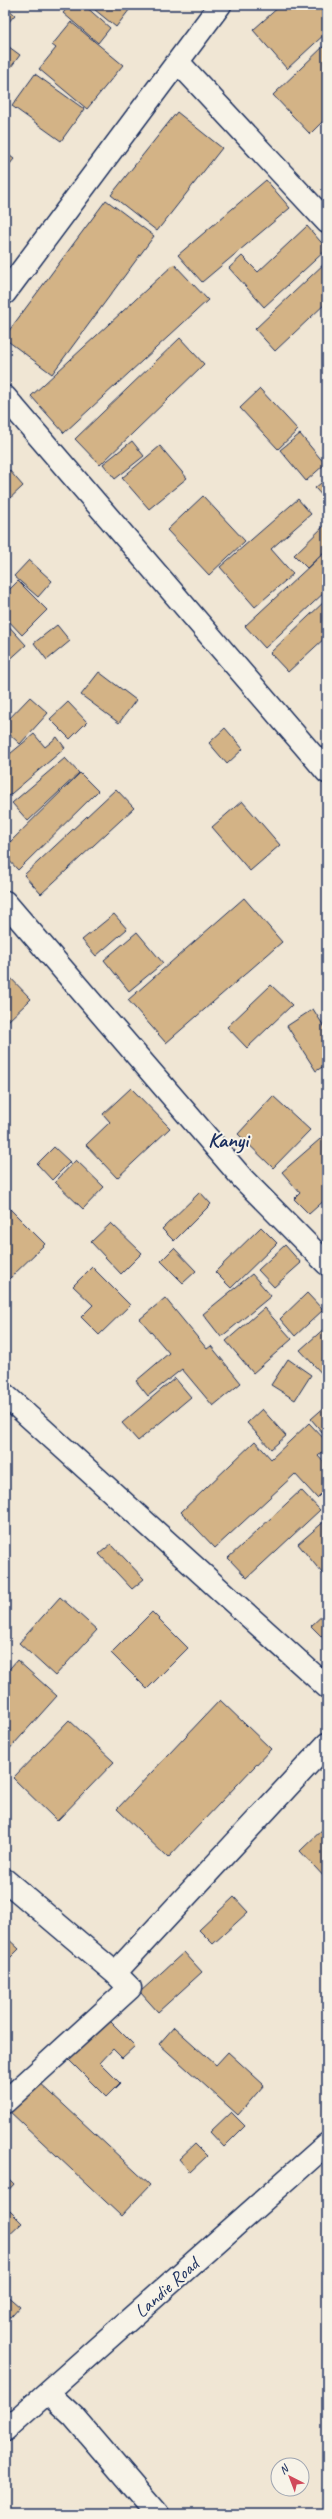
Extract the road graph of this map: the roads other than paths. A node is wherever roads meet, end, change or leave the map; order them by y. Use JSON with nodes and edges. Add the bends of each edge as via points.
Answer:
{"nodes":[{"id":1,"x":220,"y":5,"type":"edge"},
{"id":2,"x":178,"y":62,"type":"junction"},
{"id":3,"x":327,"y":222,"type":"edge"},
{"id":4,"x":5,"y":293,"type":"edge"},
{"id":5,"x":5,"y":397,"type":"edge"},
{"id":6,"x":327,"y":772,"type":"edge"},
{"id":7,"x":5,"y":902,"type":"edge"},
{"id":8,"x":327,"y":1264,"type":"edge"},
{"id":9,"x":5,"y":1395,"type":"edge"},
{"id":10,"x":327,"y":1687,"type":"edge"},
{"id":11,"x":327,"y":1744,"type":"edge"},
{"id":12,"x":5,"y":1880,"type":"edge"},
{"id":13,"x":115,"y":1973,"type":"junction"},
{"id":14,"x":5,"y":2102,"type":"edge"},
{"id":15,"x":327,"y":2144,"type":"edge"},
{"id":16,"x":48,"y":2392,"type":"junction"},
{"id":17,"x":5,"y":2430,"type":"edge"},
{"id":18,"x":157,"y":2514,"type":"edge"}],
"edges":[{"from":1,"to":2,"type":"street"},
{"from":2,"to":3,"type":"street"},
{"from":2,"to":4,"type":"street"},
{"from":5,"to":6,"type":"street"},
{"from":7,"to":8,"type":"street","via":[[243,1179]]},
{"from":9,"to":10,"type":"street"},
{"from":11,"to":13,"type":"street"},
{"from":12,"to":13,"type":"street"},
{"from":13,"to":14,"type":"street","via":[[130,1988]]},
{"from":15,"to":16,"type":"street","name":"Landie Road"},
{"from":16,"to":17,"type":"street","name":"Landie Road"},
{"from":16,"to":18,"type":"street","via":[[74,2417]]}]}
